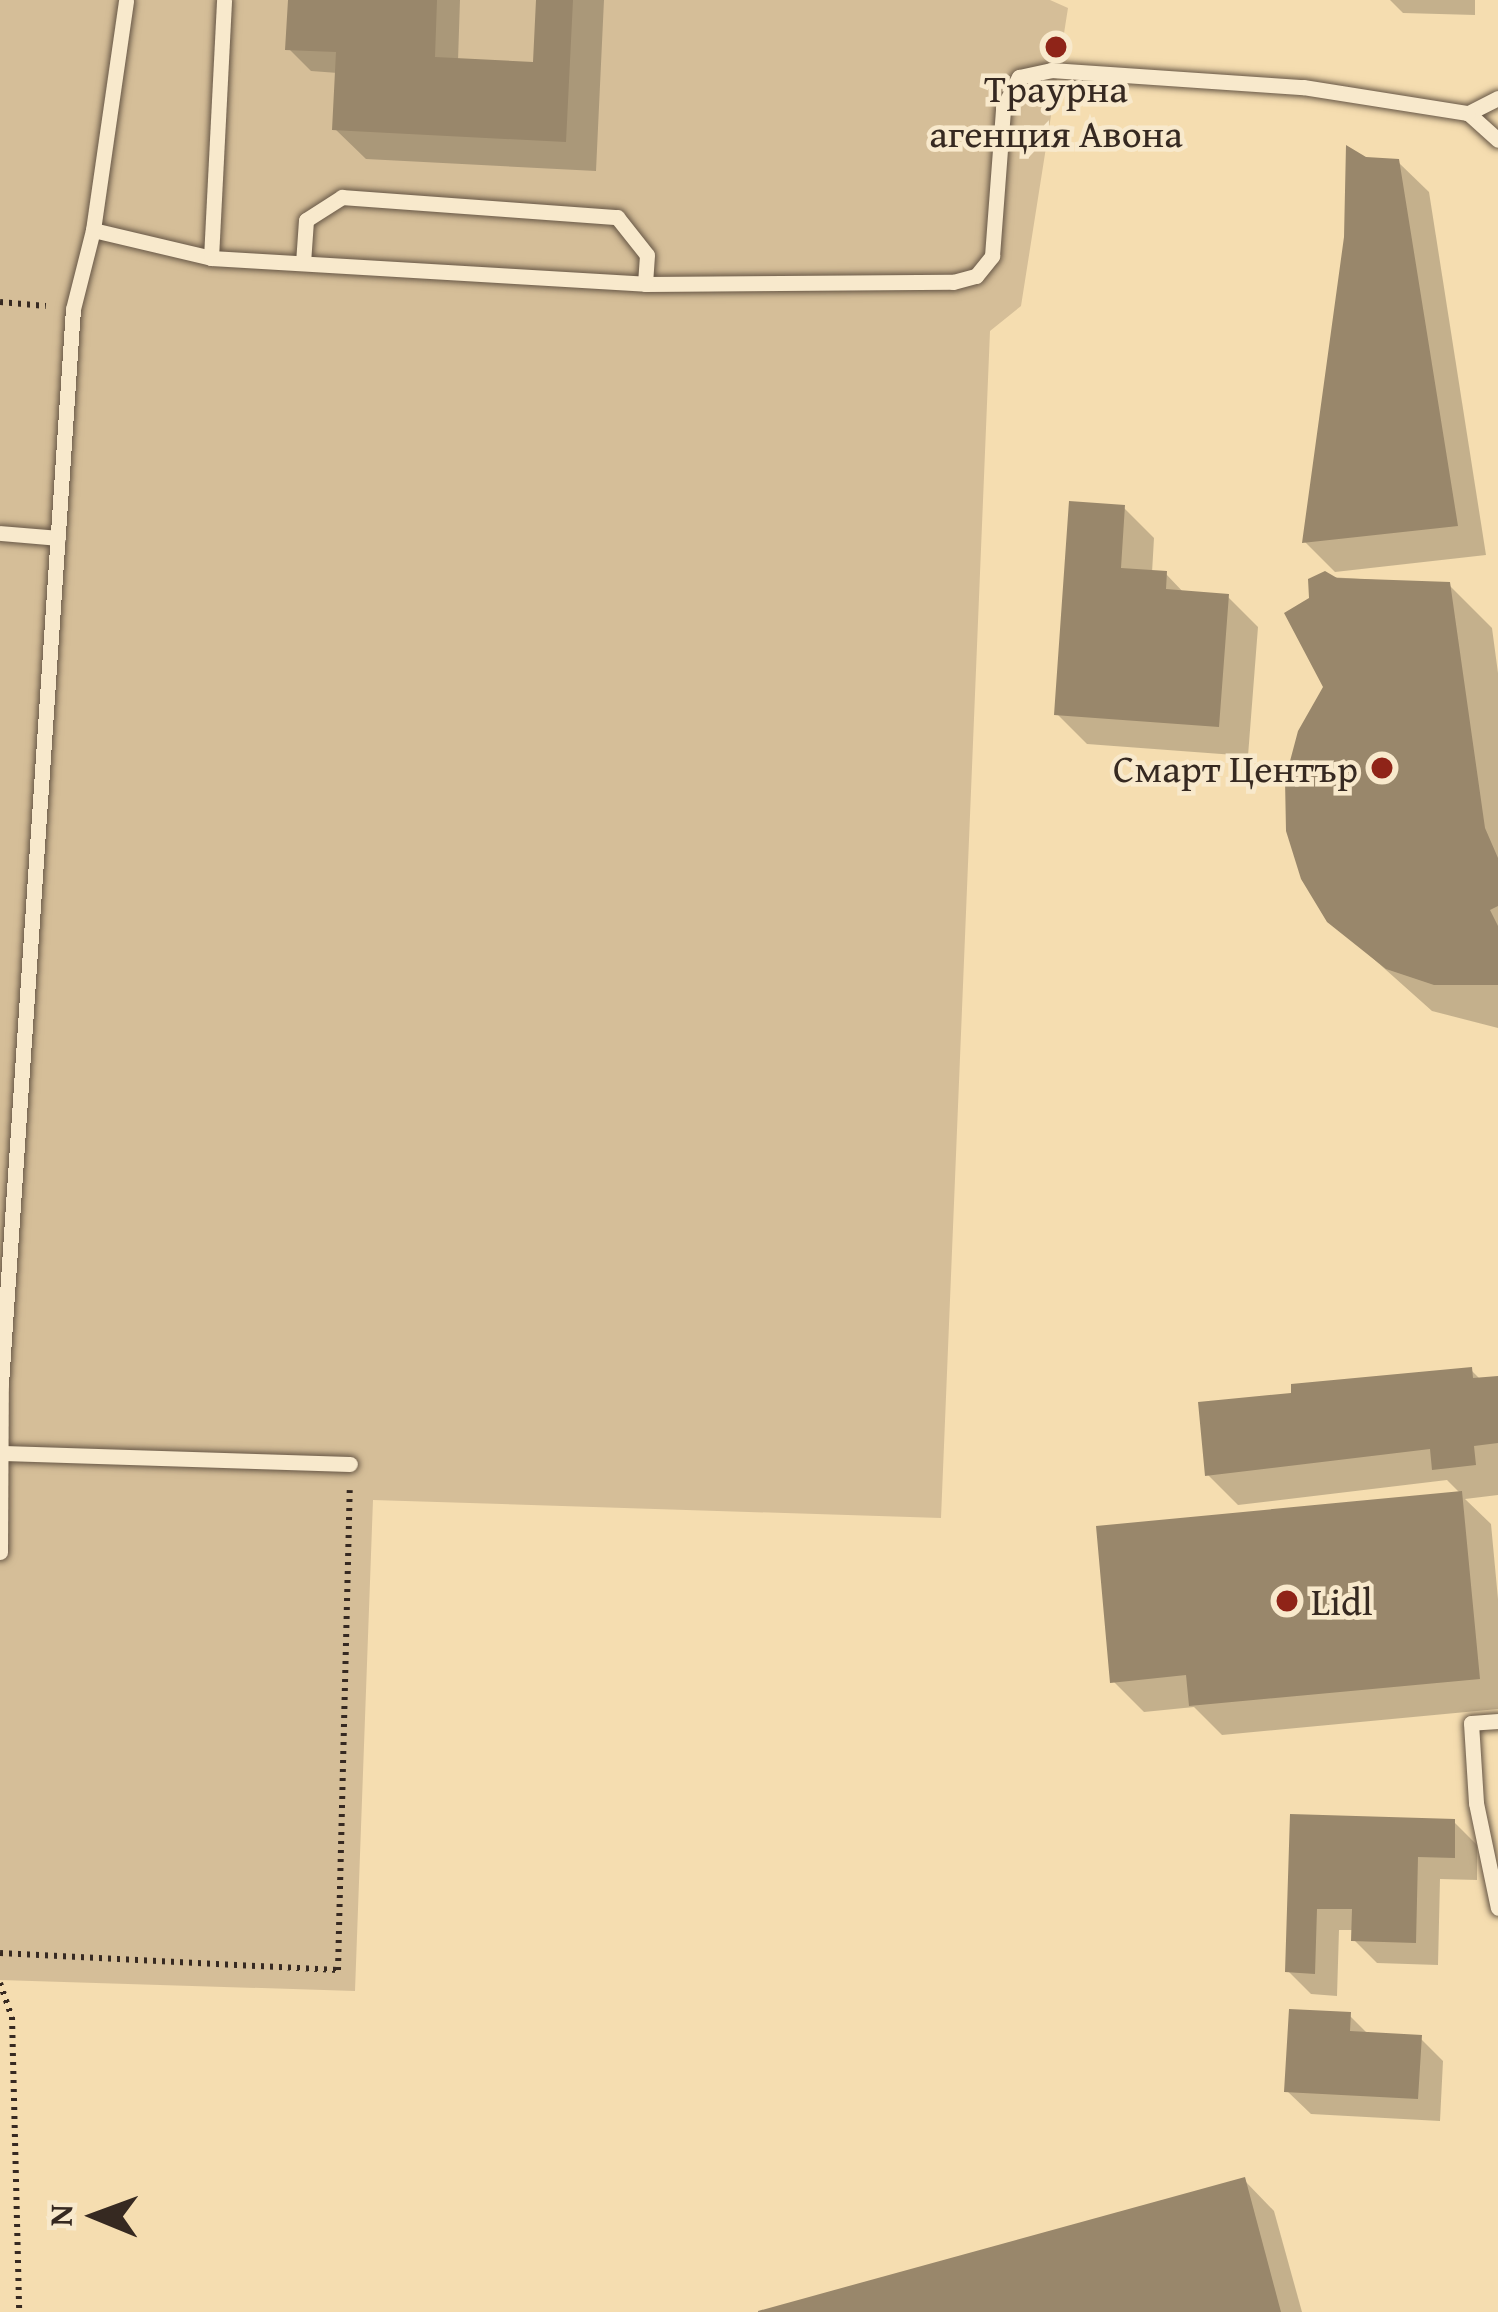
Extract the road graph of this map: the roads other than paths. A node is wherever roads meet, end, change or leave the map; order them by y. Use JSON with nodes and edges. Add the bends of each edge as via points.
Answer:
{"nodes":[{"id":1,"x":126,"y":0,"type":"edge"},
{"id":2,"x":224,"y":0,"type":"edge"},
{"id":3,"x":1498,"y":98,"type":"edge"},
{"id":4,"x":1468,"y":113,"type":"junction"},
{"id":5,"x":1498,"y":140,"type":"edge"},
{"id":6,"x":93,"y":230,"type":"junction"},
{"id":7,"x":211,"y":258,"type":"junction"},
{"id":8,"x":303,"y":263,"type":"junction"},
{"id":9,"x":645,"y":284,"type":"junction"},
{"id":10,"x":0,"y":533,"type":"edge"},
{"id":11,"x":58,"y":538,"type":"junction"},
{"id":12,"x":1,"y":1384,"type":"edge"},
{"id":13,"x":3,"y":1453,"type":"edge"},
{"id":14,"x":350,"y":1464,"type":"road end"},
{"id":15,"x":0,"y":1552,"type":"edge"},
{"id":16,"x":1498,"y":1721,"type":"edge"},
{"id":17,"x":1491,"y":1849,"type":"edge"},
{"id":18,"x":1495,"y":1891,"type":"edge"},
{"id":19,"x":1498,"y":1908,"type":"edge"}],
"edges":[{"from":1,"to":6,"type":"lane"},
{"from":2,"to":7,"type":"lane"},
{"from":3,"to":4,"type":"lane"},
{"from":4,"to":5,"type":"lane"},
{"from":4,"to":9,"type":"lane","via":[[1303,87],[1051,70],[1019,77],[1003,108],[992,256],[976,276]]},
{"from":6,"to":7,"type":"lane"},
{"from":6,"to":11,"type":"lane","via":[[73,309]]},
{"from":7,"to":8,"type":"lane"},
{"from":8,"to":9,"type":"lane"},
{"from":8,"to":9,"type":"lane","via":[[307,220],[343,197],[617,217],[647,254]]},
{"from":10,"to":11,"type":"lane"},
{"from":11,"to":12,"type":"lane"},
{"from":12,"to":13,"type":"lane"},
{"from":13,"to":14,"type":"lane"},
{"from":13,"to":15,"type":"lane"},
{"from":16,"to":17,"type":"lane","via":[[1471,1723]]},
{"from":17,"to":18,"type":"lane"},
{"from":18,"to":19,"type":"lane"}]}
